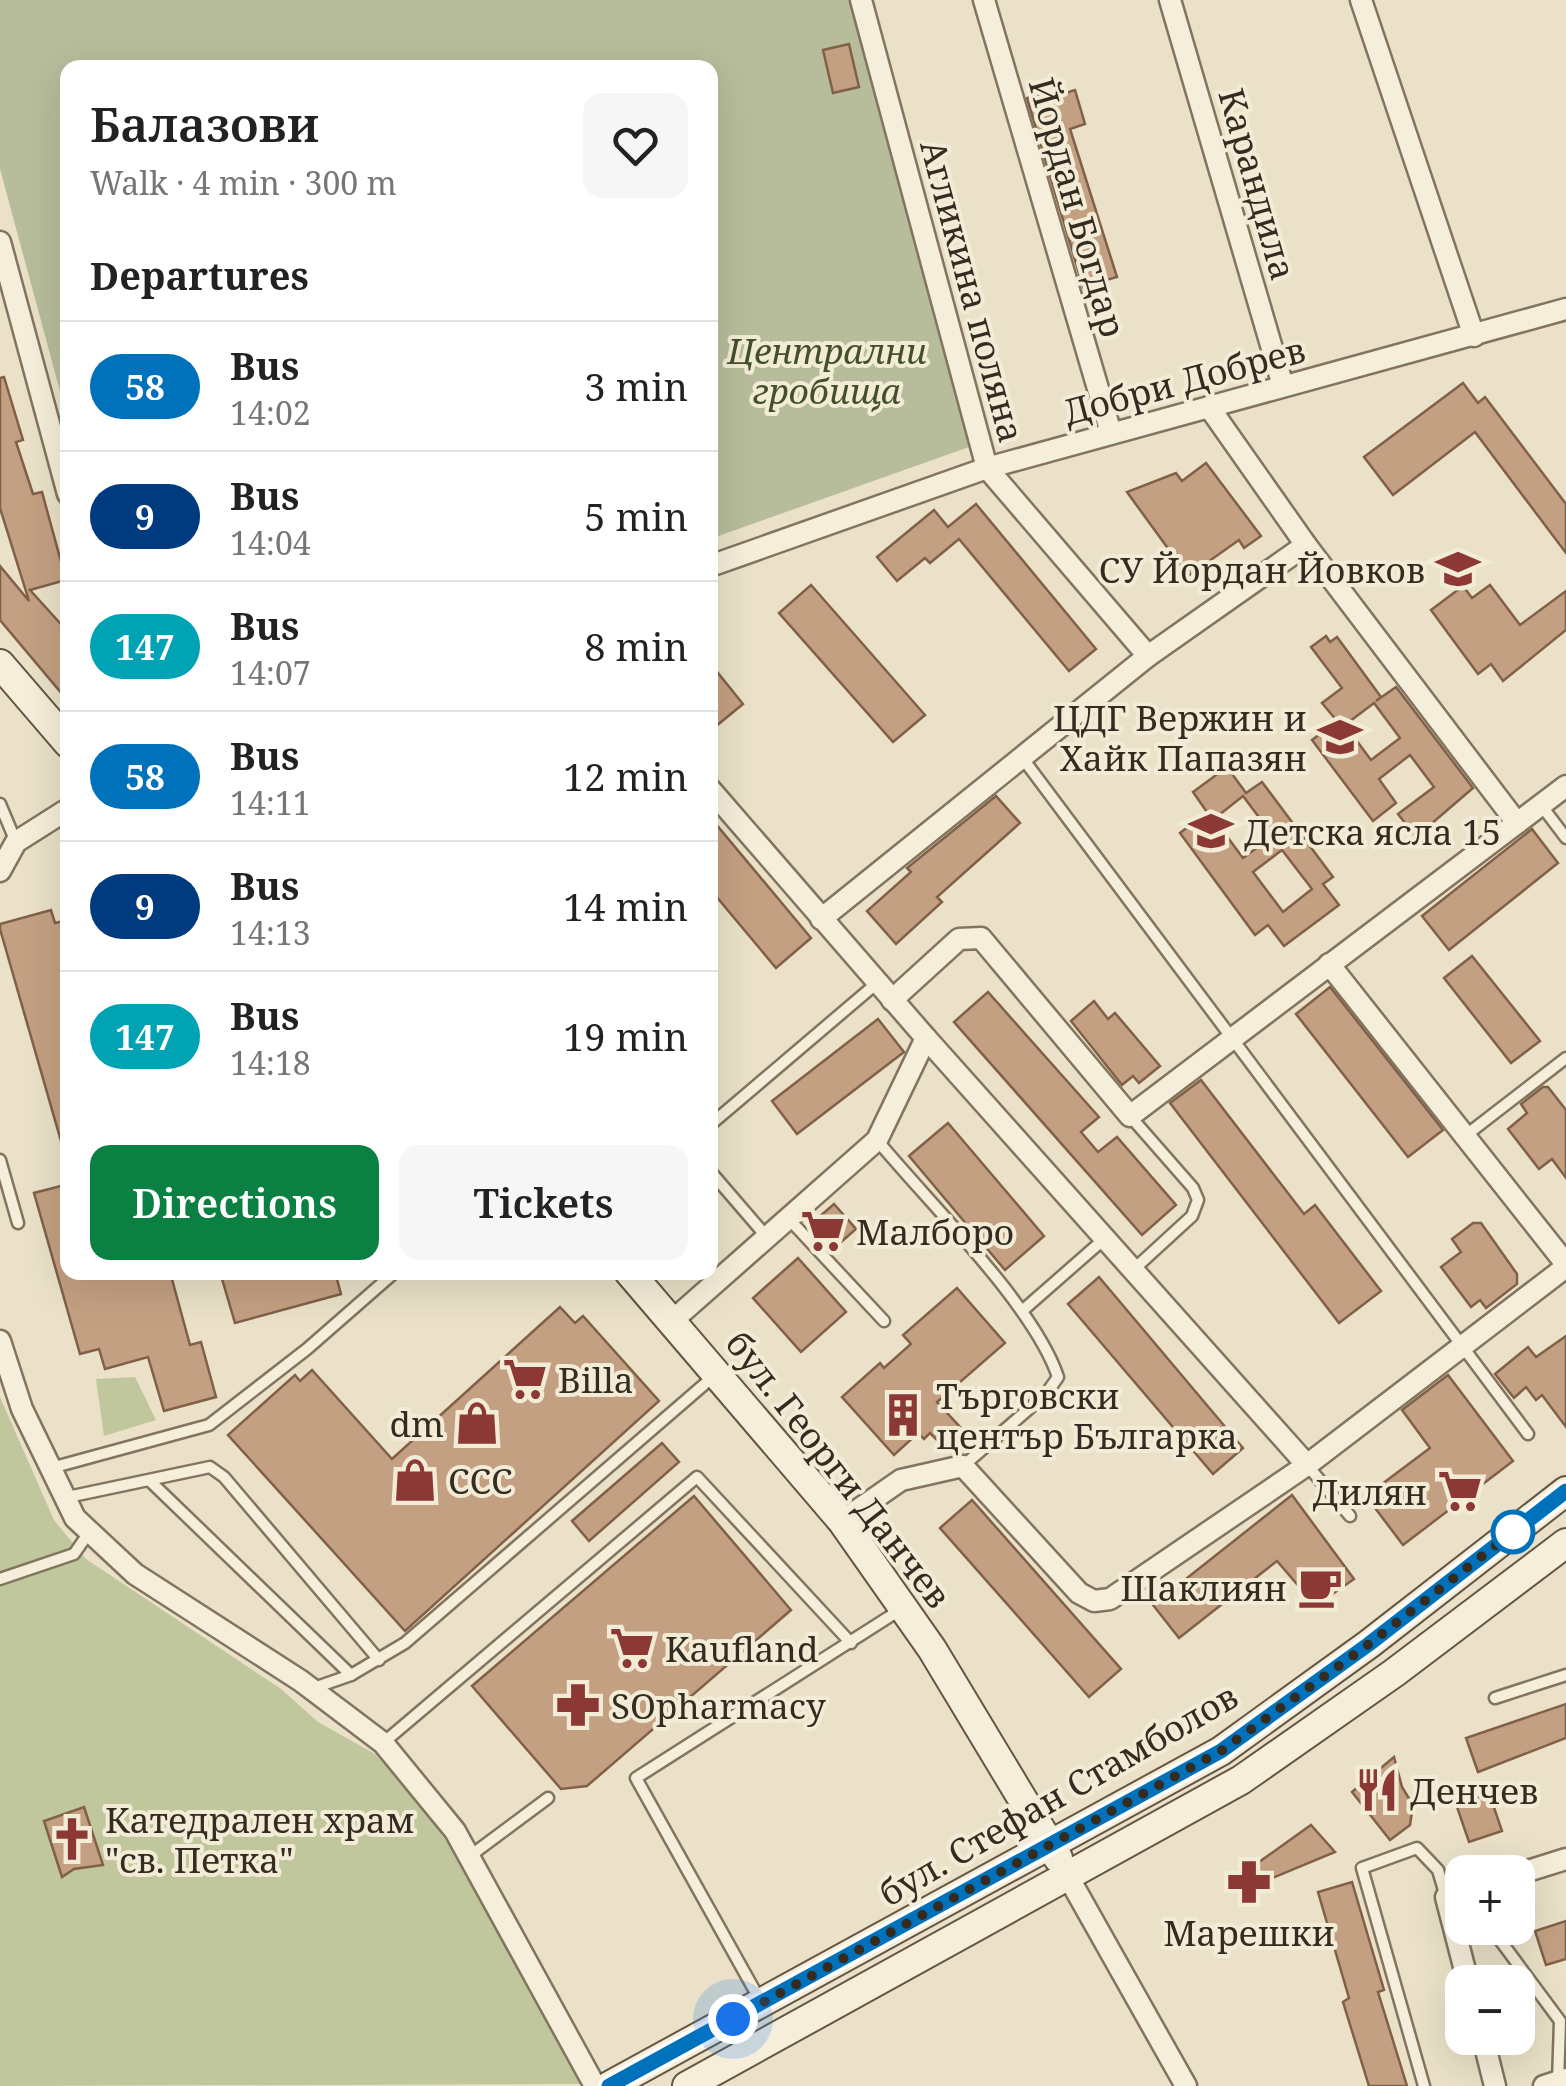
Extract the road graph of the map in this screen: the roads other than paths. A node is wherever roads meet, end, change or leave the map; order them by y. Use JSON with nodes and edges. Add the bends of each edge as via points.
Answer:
{"nodes":[{"id":1,"x":861,"y":0,"type":"edge"},
{"id":2,"x":984,"y":0,"type":"edge"},
{"id":3,"x":1170,"y":0,"type":"edge"},
{"id":4,"x":1362,"y":0,"type":"edge"},
{"id":5,"x":0,"y":242,"type":"edge"},
{"id":6,"x":8,"y":305,"type":"edge"},
{"id":7,"x":1566,"y":309,"type":"edge"},
{"id":8,"x":1474,"y":336,"type":"junction"},
{"id":9,"x":1284,"y":386,"type":"junction"},
{"id":10,"x":1209,"y":407,"type":"junction"},
{"id":11,"x":1111,"y":433,"type":"junction"},
{"id":12,"x":987,"y":468,"type":"junction"},
{"id":13,"x":60,"y":469,"type":"edge"},
{"id":14,"x":1306,"y":545,"type":"junction"},
{"id":15,"x":718,"y":563,"type":"edge"},
{"id":16,"x":1148,"y":656,"type":"junction"},
{"id":17,"x":0,"y":664,"type":"edge"},
{"id":18,"x":60,"y":734,"type":"edge"},
{"id":19,"x":1020,"y":755,"type":"junction"},
{"id":20,"x":1566,"y":786,"type":"edge"},
{"id":21,"x":718,"y":798,"type":"edge"},
{"id":22,"x":0,"y":804,"type":"edge"},
{"id":23,"x":1541,"y":805,"type":"junction"},
{"id":24,"x":60,"y":814,"type":"edge"},
{"id":25,"x":1517,"y":823,"type":"junction"},
{"id":26,"x":1566,"y":838,"type":"edge"},
{"id":27,"x":16,"y":842,"type":"junction"},
{"id":28,"x":0,"y":871,"type":"edge"},
{"id":29,"x":821,"y":919,"type":"junction"},
{"id":30,"x":1329,"y":964,"type":"junction"},
{"id":31,"x":877,"y":983,"type":"junction"},
{"id":32,"x":892,"y":1000,"type":"junction"},
{"id":33,"x":1233,"y":1036,"type":"junction"},
{"id":34,"x":926,"y":1038,"type":"junction"},
{"id":35,"x":1566,"y":1058,"type":"edge"},
{"id":36,"x":1130,"y":1116,"type":"junction"},
{"id":37,"x":718,"y":1119,"type":"edge"},
{"id":38,"x":1464,"y":1136,"type":"junction"},
{"id":39,"x":877,"y":1140,"type":"junction"},
{"id":40,"x":0,"y":1160,"type":"edge"},
{"id":41,"x":718,"y":1181,"type":"edge"},
{"id":42,"x":788,"y":1218,"type":"junction"},
{"id":43,"x":18,"y":1223,"type":"dead end"},
{"id":44,"x":766,"y":1236,"type":"junction"},
{"id":45,"x":1103,"y":1240,"type":"junction"},
{"id":46,"x":1566,"y":1266,"type":"edge"},
{"id":47,"x":1131,"y":1272,"type":"junction"},
{"id":48,"x":386,"y":1280,"type":"edge"},
{"id":49,"x":636,"y":1280,"type":"edge"},
{"id":50,"x":718,"y":1280,"type":"edge"},
{"id":51,"x":718,"y":1280,"type":"edge"},
{"id":52,"x":1022,"y":1312,"type":"junction"},
{"id":53,"x":884,"y":1321,"type":"dead end"},
{"id":54,"x":672,"y":1322,"type":"junction"},
{"id":55,"x":0,"y":1341,"type":"edge"},
{"id":56,"x":1462,"y":1344,"type":"junction"},
{"id":57,"x":719,"y":1372,"type":"junction"},
{"id":58,"x":1528,"y":1434,"type":"dead end"},
{"id":59,"x":1307,"y":1465,"type":"junction"},
{"id":60,"x":963,"y":1466,"type":"junction"},
{"id":61,"x":49,"y":1469,"type":"junction"},
{"id":62,"x":151,"y":1482,"type":"junction"},
{"id":63,"x":1566,"y":1491,"type":"edge"},
{"id":64,"x":63,"y":1498,"type":"junction"},
{"id":65,"x":1350,"y":1516,"type":"dead end"},
{"id":66,"x":842,"y":1521,"type":"junction"},
{"id":67,"x":88,"y":1534,"type":"junction"},
{"id":68,"x":1566,"y":1544,"type":"edge"},
{"id":69,"x":0,"y":1579,"type":"edge"},
{"id":70,"x":904,"y":1608,"type":"junction"},
{"id":71,"x":851,"y":1643,"type":"junction"},
{"id":72,"x":379,"y":1660,"type":"junction"},
{"id":73,"x":351,"y":1675,"type":"junction"},
{"id":74,"x":1566,"y":1675,"type":"edge"},
{"id":75,"x":311,"y":1689,"type":"junction"},
{"id":76,"x":1495,"y":1698,"type":"dead end"},
{"id":77,"x":383,"y":1743,"type":"junction"},
{"id":78,"x":548,"y":1798,"type":"dead end"},
{"id":79,"x":1050,"y":1844,"type":"junction"},
{"id":80,"x":470,"y":1856,"type":"junction"},
{"id":81,"x":1566,"y":1859,"type":"edge"},
{"id":82,"x":1535,"y":1869,"type":"edge"},
{"id":83,"x":1066,"y":1873,"type":"junction"},
{"id":84,"x":1445,"y":1881,"type":"edge"},
{"id":85,"x":1504,"y":1945,"type":"edge"},
{"id":86,"x":762,"y":2003,"type":"junction"},
{"id":87,"x":1487,"y":2055,"type":"edge"},
{"id":88,"x":1556,"y":2082,"type":"edge"},
{"id":89,"x":595,"y":2086,"type":"edge"},
{"id":90,"x":609,"y":2086,"type":"edge"},
{"id":91,"x":687,"y":2086,"type":"edge"},
{"id":92,"x":1186,"y":2086,"type":"edge"},
{"id":93,"x":1424,"y":2086,"type":"edge"},
{"id":94,"x":1495,"y":2086,"type":"edge"}],
"edges":[{"from":1,"to":12,"type":"street","name":"Агликина поляна"},
{"from":2,"to":11,"type":"street","name":"Йордан Богдар"},
{"from":3,"to":9,"type":"street","name":"Карандила"},
{"from":4,"to":8,"type":"street"},
{"from":5,"to":6,"type":"street"},
{"from":6,"to":13,"type":"street"},
{"from":7,"to":8,"type":"street","name":"Добри Добрев"},
{"from":8,"to":9,"type":"street","name":"Добри Добрев"},
{"from":9,"to":10,"type":"street","name":"Добри Добрев"},
{"from":10,"to":11,"type":"street","name":"Добри Добрев"},
{"from":10,"to":14,"type":"street"},
{"from":11,"to":12,"type":"street","name":"Добри Добрев"},
{"from":12,"to":15,"type":"street","name":"Добри Добрев"},
{"from":12,"to":16,"type":"street","name":"Агликина поляна"},
{"from":14,"to":16,"type":"street"},
{"from":14,"to":25,"type":"street"},
{"from":16,"to":19,"type":"street"},
{"from":17,"to":18,"type":"main road"},
{"from":19,"to":29,"type":"street"},
{"from":19,"to":33,"type":"lane"},
{"from":20,"to":23,"type":"street"},
{"from":21,"to":29,"type":"street"},
{"from":22,"to":27,"type":"lane"},
{"from":23,"to":25,"type":"street"},
{"from":23,"to":26,"type":"lane"},
{"from":24,"to":27,"type":"street"},
{"from":25,"to":30,"type":"street"},
{"from":27,"to":28,"type":"street"},
{"from":29,"to":31,"type":"street"},
{"from":30,"to":33,"type":"street"},
{"from":30,"to":38,"type":"street"},
{"from":31,"to":32,"type":"street"},
{"from":31,"to":37,"type":"lane"},
{"from":32,"to":34,"type":"street"},
{"from":32,"to":36,"type":"street","via":[[959,939],[981,938]]},
{"from":33,"to":36,"type":"street"},
{"from":33,"to":56,"type":"lane"},
{"from":34,"to":39,"type":"street"},
{"from":34,"to":45,"type":"street"},
{"from":35,"to":38,"type":"lane"},
{"from":36,"to":47,"type":"lane","via":[[1198,1200],[1192,1216]]},
{"from":38,"to":46,"type":"street"},
{"from":39,"to":42,"type":"street"},
{"from":39,"to":52,"type":"lane"},
{"from":40,"to":43,"type":"lane"},
{"from":41,"to":44,"type":"lane"},
{"from":42,"to":44,"type":"street"},
{"from":42,"to":53,"type":"lane"},
{"from":44,"to":51,"type":"street"},
{"from":45,"to":47,"type":"street"},
{"from":45,"to":52,"type":"lane"},
{"from":46,"to":56,"type":"street"},
{"from":47,"to":59,"type":"street"},
{"from":48,"to":61,"type":"lane","via":[[209,1425]]},
{"from":49,"to":54,"type":"main road","name":"бул. Георги Данчев"},
{"from":50,"to":54,"type":"street"},
{"from":52,"to":60,"type":"lane","via":[[1058,1377]]},
{"from":54,"to":57,"type":"main road","name":"бул. Георги Данчев"},
{"from":55,"to":61,"type":"street"},
{"from":56,"to":58,"type":"lane"},
{"from":56,"to":59,"type":"street"},
{"from":57,"to":66,"type":"main road","name":"бул. Георги Данчев"},
{"from":57,"to":72,"type":"lane"},
{"from":59,"to":60,"type":"street","via":[[1110,1599],[1094,1600],[1079,1593]]},
{"from":59,"to":65,"type":"lane"},
{"from":60,"to":66,"type":"street","via":[[902,1480]]},
{"from":61,"to":64,"type":"street"},
{"from":62,"to":64,"type":"lane"},
{"from":62,"to":72,"type":"lane","via":[[196,1466],[224,1477]]},
{"from":62,"to":73,"type":"lane"},
{"from":63,"to":79,"type":"main road","name":"бул. Стефан Стамболов","via":[[1221,1751]]},
{"from":64,"to":67,"type":"street"},
{"from":66,"to":70,"type":"main road","name":"бул. Георги Данчев"},
{"from":67,"to":69,"type":"lane","via":[[74,1554]]},
{"from":67,"to":75,"type":"street","via":[[135,1574]]},
{"from":68,"to":83,"type":"main road","name":"бул. Стефан Стамболов","via":[[1241,1780]]},
{"from":70,"to":71,"type":"lane"},
{"from":70,"to":79,"type":"main road","name":"бул. Георги Данчев"},
{"from":71,"to":77,"type":"lane","via":[[697,1476]]},
{"from":71,"to":86,"type":"lane","via":[[636,1778]]},
{"from":72,"to":73,"type":"lane"},
{"from":73,"to":75,"type":"lane"},
{"from":74,"to":76,"type":"lane"},
{"from":75,"to":77,"type":"street"},
{"from":77,"to":80,"type":"street"},
{"from":78,"to":80,"type":"lane"},
{"from":79,"to":83,"type":"main road","name":"бул. Георги Данчев"},
{"from":79,"to":86,"type":"main road","name":"бул. Стефан Стамболов"},
{"from":80,"to":89,"type":"street"},
{"from":81,"to":82,"type":"street"},
{"from":83,"to":91,"type":"main road","name":"бул. Стефан Стамболов"},
{"from":83,"to":92,"type":"street","name":"бул. Георги Данчев"},
{"from":84,"to":93,"type":"lane","via":[[1417,1848],[1362,1868]]},
{"from":85,"to":88,"type":"lane","via":[[1560,2021]]},
{"from":86,"to":90,"type":"main road","name":"бул. Стефан Стамболов"},
{"from":87,"to":94,"type":"street"}]}
